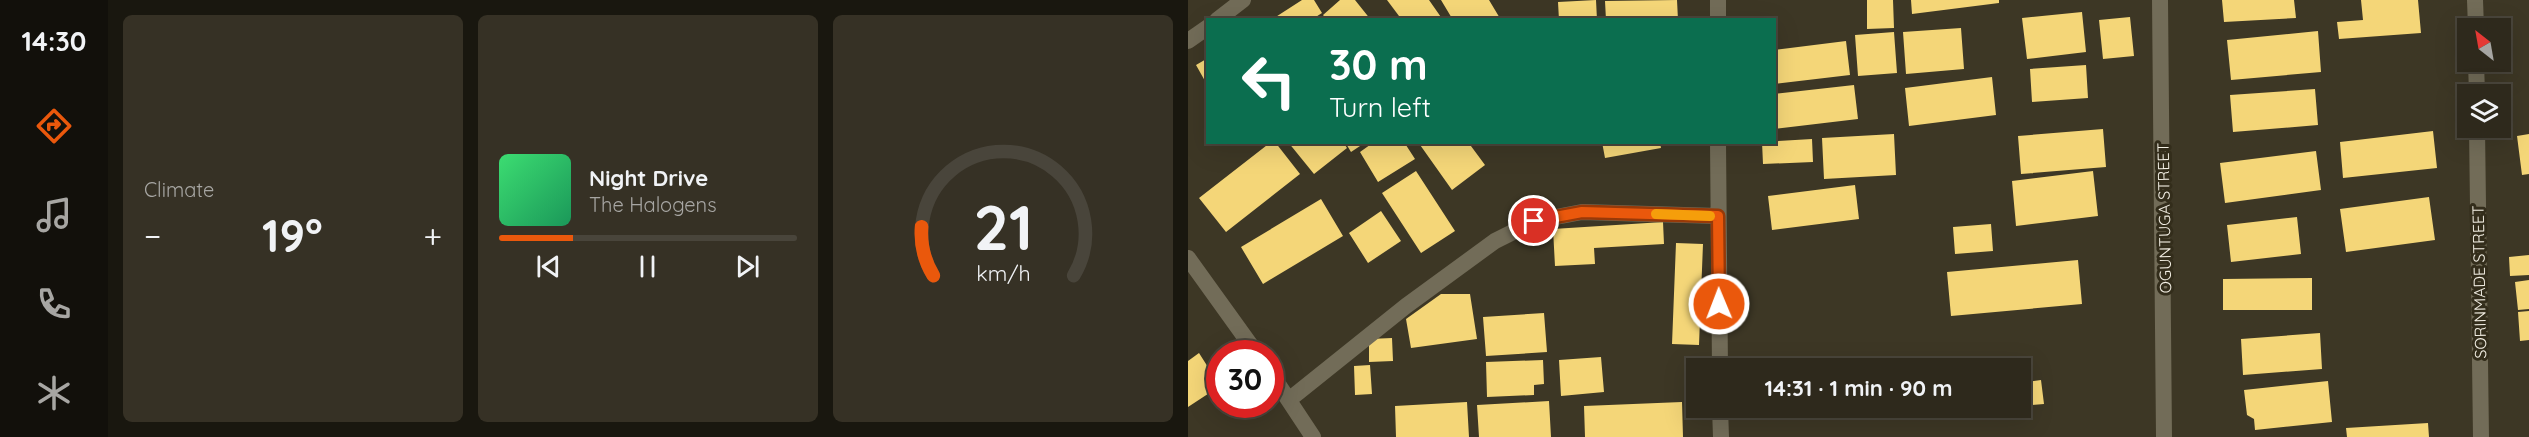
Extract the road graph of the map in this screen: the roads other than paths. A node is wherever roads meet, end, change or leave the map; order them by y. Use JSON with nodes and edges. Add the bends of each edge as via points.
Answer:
{"nodes":[{"id":1,"x":1243,"y":0,"type":"edge"},
{"id":2,"x":1718,"y":0,"type":"edge"},
{"id":3,"x":2160,"y":0,"type":"edge"},
{"id":4,"x":2475,"y":0,"type":"edge"},
{"id":5,"x":1220,"y":18,"type":"edge"},
{"id":6,"x":1718,"y":18,"type":"edge"},
{"id":7,"x":2476,"y":18,"type":"edge"},
{"id":8,"x":1206,"y":28,"type":"edge"},
{"id":9,"x":1188,"y":41,"type":"edge"},
{"id":10,"x":2477,"y":138,"type":"edge"},
{"id":11,"x":1718,"y":144,"type":"edge"},
{"id":12,"x":1718,"y":216,"type":"junction"},
{"id":13,"x":1188,"y":258,"type":"edge"},
{"id":14,"x":1247,"y":340,"type":"edge"},
{"id":15,"x":1720,"y":358,"type":"edge"},
{"id":16,"x":1284,"y":391,"type":"edge"},
{"id":17,"x":1290,"y":399,"type":"junction"},
{"id":18,"x":1720,"y":418,"type":"edge"},
{"id":19,"x":1313,"y":437,"type":"edge"},
{"id":20,"x":1721,"y":437,"type":"edge"},
{"id":21,"x":2164,"y":437,"type":"edge"},
{"id":22,"x":2481,"y":437,"type":"edge"}],
"edges":[{"from":1,"to":5,"type":"street"},
{"from":2,"to":6,"type":"street"},
{"from":3,"to":21,"type":"street","name":"OGUNTUGA STREET"},
{"from":4,"to":7,"type":"street"},
{"from":8,"to":9,"type":"street"},
{"from":10,"to":22,"type":"street","name":"SORINMADE STREET"},
{"from":11,"to":12,"type":"street"},
{"from":12,"to":15,"type":"street"},
{"from":12,"to":17,"type":"street","via":[[1582,212],[1534,221],[1495,241]]},
{"from":13,"to":14,"type":"street"},
{"from":16,"to":17,"type":"street"},
{"from":17,"to":19,"type":"street"},
{"from":18,"to":20,"type":"street"}]}
